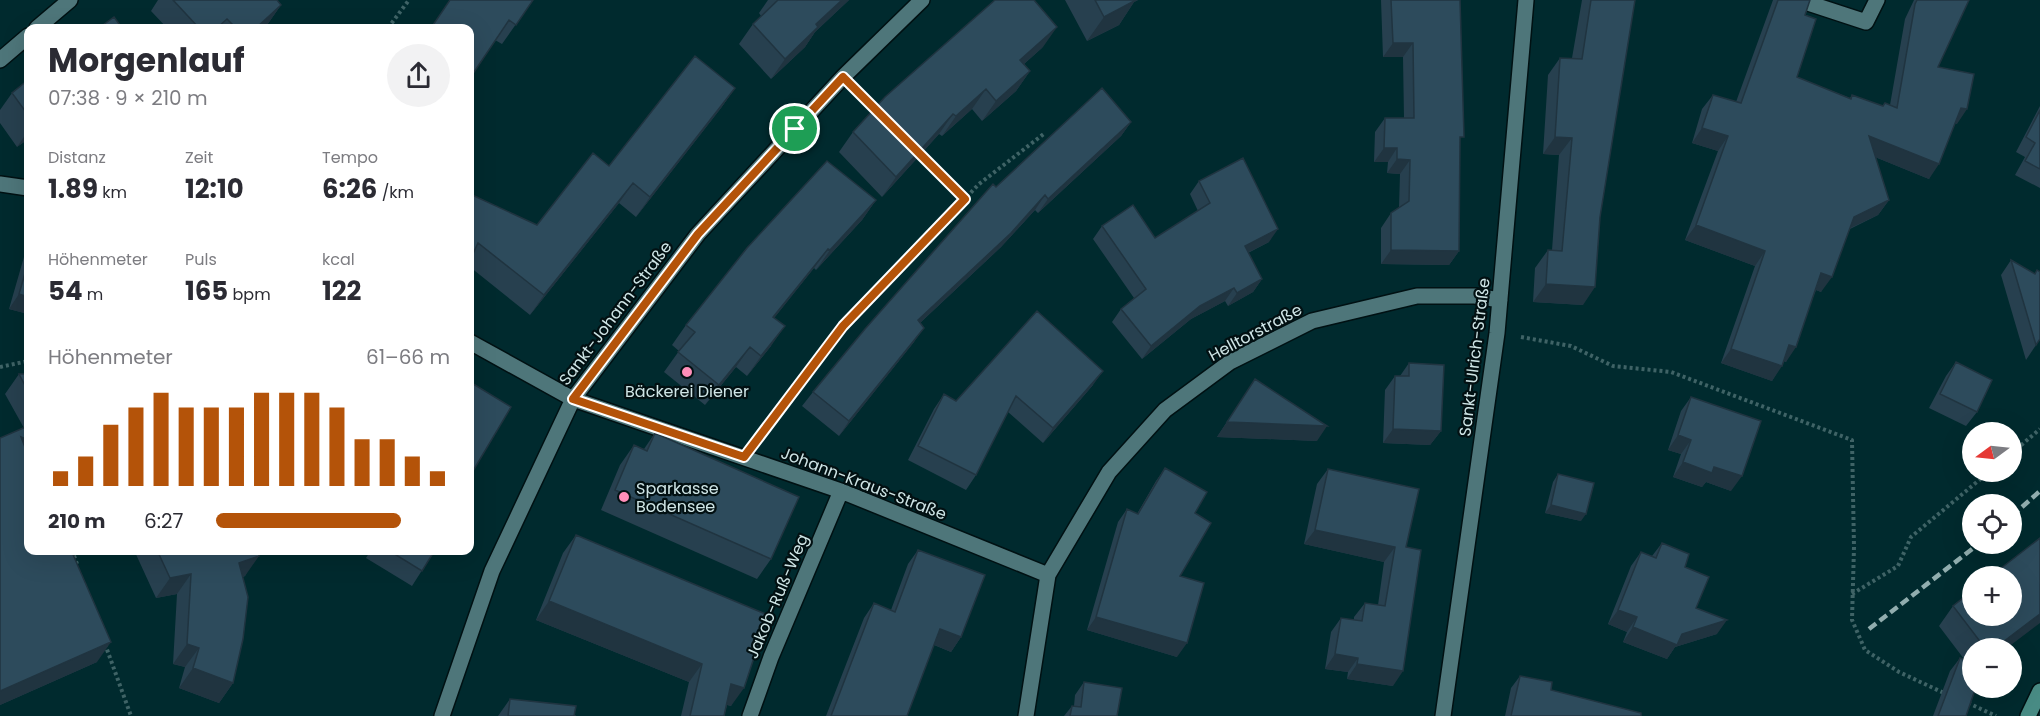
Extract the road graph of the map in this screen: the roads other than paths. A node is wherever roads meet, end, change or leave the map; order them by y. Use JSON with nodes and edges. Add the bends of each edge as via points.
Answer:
{"nodes":[{"id":1,"x":70,"y":0,"type":"edge"},
{"id":2,"x":922,"y":0,"type":"edge"},
{"id":3,"x":1526,"y":0,"type":"edge"},
{"id":4,"x":1799,"y":0,"type":"edge"},
{"id":5,"x":1877,"y":0,"type":"edge"},
{"id":6,"x":42,"y":24,"type":"edge"},
{"id":7,"x":24,"y":39,"type":"edge"},
{"id":8,"x":0,"y":60,"type":"edge"},
{"id":9,"x":0,"y":184,"type":"edge"},
{"id":10,"x":24,"y":187,"type":"edge"},
{"id":11,"x":1500,"y":300,"type":"junction"},
{"id":12,"x":474,"y":344,"type":"edge"},
{"id":13,"x":573,"y":399,"type":"junction"},
{"id":14,"x":841,"y":491,"type":"junction"},
{"id":15,"x":1048,"y":575,"type":"junction"},
{"id":16,"x":2040,"y":691,"type":"edge"},
{"id":17,"x":442,"y":716,"type":"edge"},
{"id":18,"x":750,"y":716,"type":"edge"},
{"id":19,"x":1026,"y":716,"type":"edge"},
{"id":20,"x":1443,"y":716,"type":"edge"},
{"id":21,"x":2028,"y":716,"type":"edge"}],
"edges":[{"from":1,"to":6,"type":"street"},
{"from":2,"to":13,"type":"street","name":"Sankt-Johann-Straße","via":[[843,77],[698,234]]},
{"from":3,"to":11,"type":"street","name":"Sankt-Ulrich-Straße"},
{"from":4,"to":5,"type":"street","via":[[1866,22]]},
{"from":7,"to":8,"type":"street"},
{"from":9,"to":10,"type":"street"},
{"from":11,"to":15,"type":"street","name":"Helltorstraße","via":[[1475,296],[1407,298],[1312,321],[1230,362],[1165,410],[1108,472]]},
{"from":11,"to":20,"type":"street","name":"Sankt-Ulrich-Straße"},
{"from":12,"to":13,"type":"street","name":"Johann-Kraus-Straße"},
{"from":13,"to":14,"type":"street","name":"Johann-Kraus-Straße"},
{"from":13,"to":17,"type":"street","name":"Sankt-Johann-Straße","via":[[492,571]]},
{"from":14,"to":15,"type":"street","name":"Johann-Kraus-Straße"},
{"from":14,"to":18,"type":"street","name":"Jakob-Ruß-Weg"},
{"from":15,"to":19,"type":"street","name":"Helltorstraße"},
{"from":16,"to":21,"type":"street"}]}
